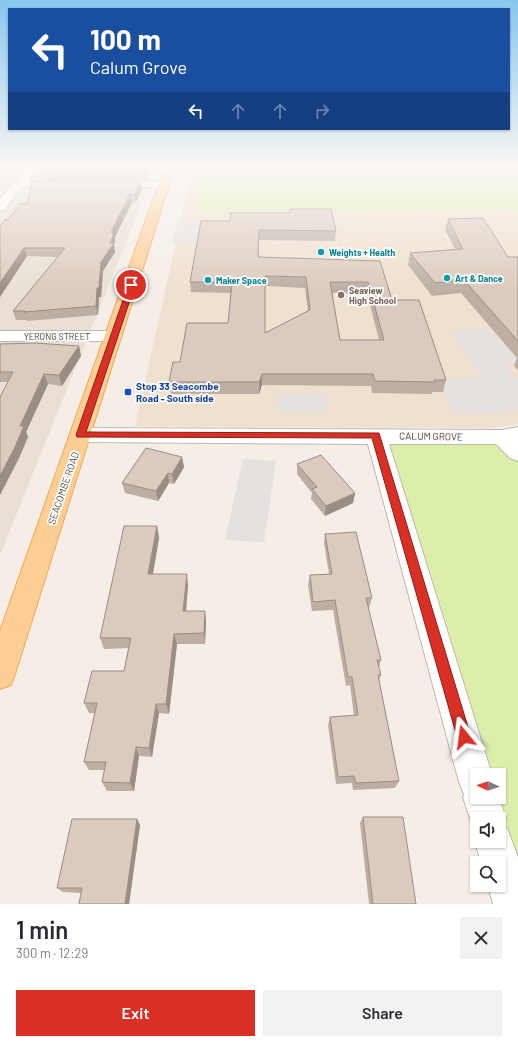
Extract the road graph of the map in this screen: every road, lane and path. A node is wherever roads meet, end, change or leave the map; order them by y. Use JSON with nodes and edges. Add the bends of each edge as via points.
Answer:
{"nodes":[{"id":1,"x":156,"y":208,"type":"edge"},
{"id":2,"x":0,"y":336,"type":"edge"},
{"id":3,"x":114,"y":336,"type":"junction"},
{"id":4,"x":81,"y":435,"type":"junction"},
{"id":5,"x":376,"y":435,"type":"junction"},
{"id":6,"x":510,"y":435,"type":"edge"},
{"id":7,"x":518,"y":453,"type":"edge"},
{"id":8,"x":0,"y":674,"type":"edge"},
{"id":9,"x":473,"y":768,"type":"edge"},
{"id":10,"x":496,"y":848,"type":"edge"},
{"id":11,"x":512,"y":904,"type":"edge"}],
"edges":[{"from":1,"to":3,"type":"main road","name":"SEACOMBE ROAD"},
{"from":2,"to":3,"type":"street","name":"YERONG STREET"},
{"from":3,"to":4,"type":"main road","name":"SEACOMBE ROAD"},
{"from":4,"to":5,"type":"street","name":"CALUM GROVE"},
{"from":4,"to":8,"type":"main road","name":"SEACOMBE ROAD"},
{"from":5,"to":6,"type":"street","name":"CALUM GROVE"},
{"from":5,"to":9,"type":"street"},
{"from":6,"to":7,"type":"street"},
{"from":10,"to":11,"type":"street"}]}
